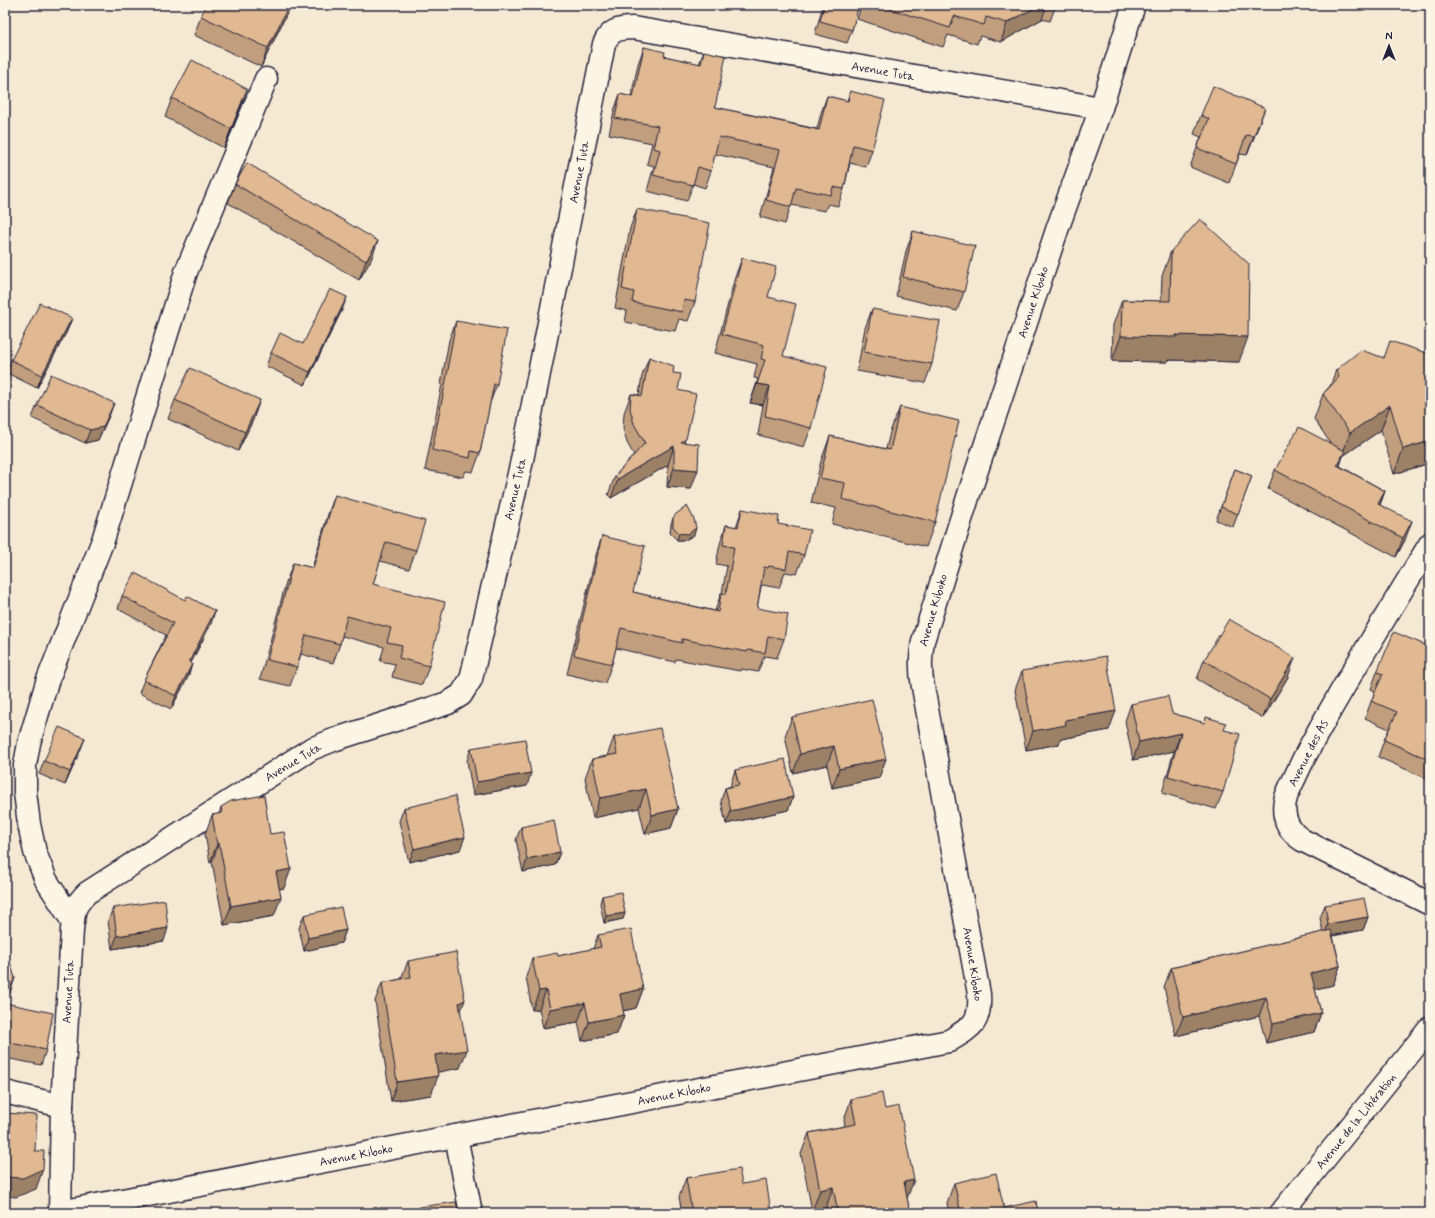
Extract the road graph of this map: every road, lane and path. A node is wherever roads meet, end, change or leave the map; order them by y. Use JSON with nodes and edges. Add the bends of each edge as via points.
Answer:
{"nodes":[{"id":1,"x":1134,"y":5,"type":"edge"},
{"id":2,"x":266,"y":79,"type":"dead end"},
{"id":3,"x":1101,"y":108,"type":"junction"},
{"id":4,"x":1430,"y":544,"type":"edge"},
{"id":5,"x":1430,"y":904,"type":"edge"},
{"id":6,"x":73,"y":922,"type":"junction"},
{"id":7,"x":1430,"y":1028,"type":"edge"},
{"id":8,"x":5,"y":1092,"type":"edge"},
{"id":9,"x":62,"y":1106,"type":"junction"},
{"id":10,"x":456,"y":1136,"type":"junction"},
{"id":11,"x":60,"y":1212,"type":"edge"},
{"id":12,"x":471,"y":1213,"type":"edge"},
{"id":13,"x":1281,"y":1213,"type":"edge"}],
"edges":[{"from":1,"to":3,"type":"street","name":"Avenue Kiboko"},
{"from":2,"to":6,"type":"street","via":[[186,272],[103,540],[46,682],[29,743],[25,792],[35,852],[46,880]]},
{"from":3,"to":6,"type":"street","name":"Avenue Tuta","via":[[633,28],[611,32],[604,44],[521,466],[468,686],[461,695],[448,703],[336,739],[299,756],[88,893],[74,909]]},
{"from":3,"to":10,"type":"street","name":"Avenue Kiboko","via":[[1058,227],[969,494],[920,657],[920,670],[979,994],[979,1014],[976,1021],[949,1041]]},
{"from":4,"to":5,"type":"street","name":"Avenue des As","via":[[1317,733],[1289,790],[1284,809],[1286,821],[1294,835]]},
{"from":6,"to":9,"type":"street","name":"Avenue Tuta"},
{"from":7,"to":13,"type":"street","name":"Avenue de la Libération"},
{"from":8,"to":9,"type":"street"},
{"from":9,"to":11,"type":"street","name":"Avenue Tuta"},
{"from":10,"to":11,"type":"street","name":"Avenue Kiboko"},
{"from":10,"to":12,"type":"street"}]}
